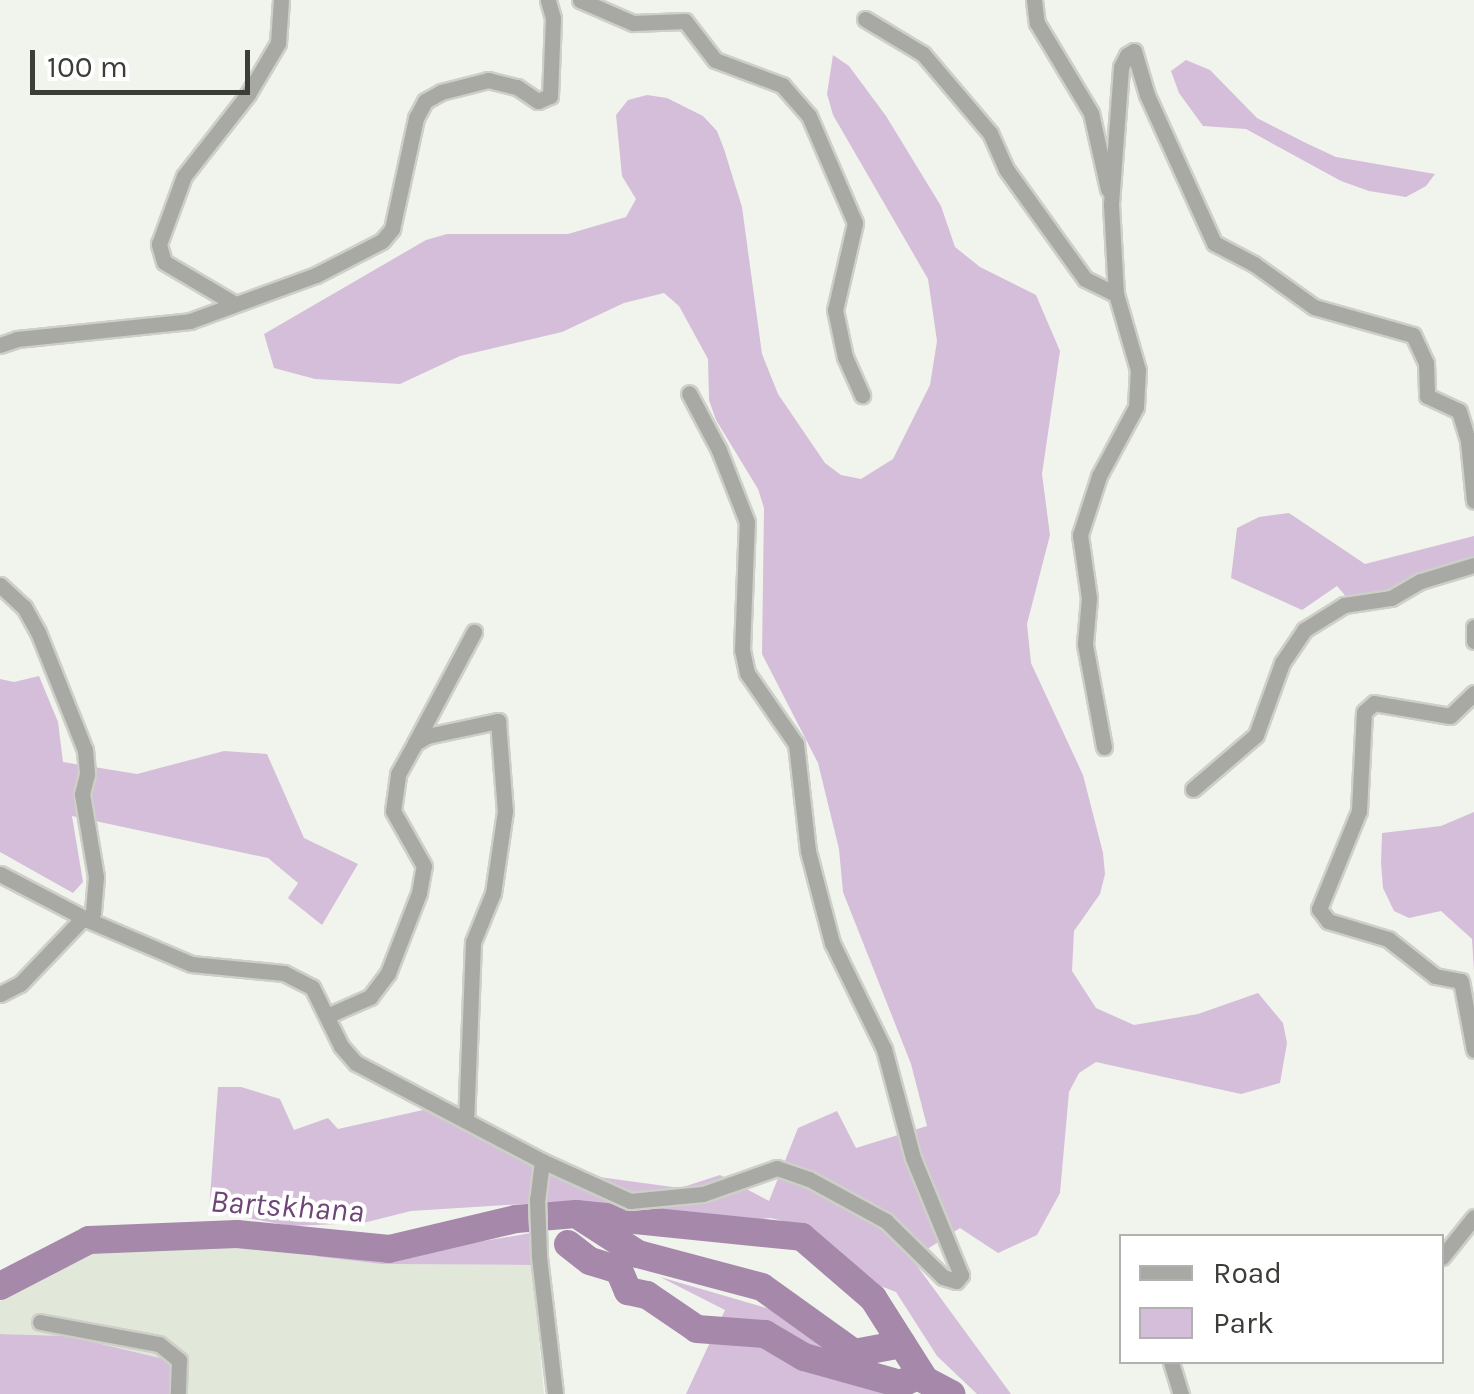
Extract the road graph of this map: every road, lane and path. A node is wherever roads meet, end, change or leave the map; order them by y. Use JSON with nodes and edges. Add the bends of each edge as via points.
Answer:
{"nodes":[{"id":1,"x":282,"y":0,"type":"edge"},
{"id":2,"x":548,"y":0,"type":"edge"},
{"id":3,"x":580,"y":0,"type":"edge"},
{"id":4,"x":1034,"y":0,"type":"edge"},
{"id":5,"x":865,"y":19,"type":"dead end"},
{"id":6,"x":1111,"y":204,"type":"junction"},
{"id":7,"x":1116,"y":294,"type":"junction"},
{"id":8,"x":235,"y":304,"type":"junction"},
{"id":9,"x":0,"y":346,"type":"edge"},
{"id":10,"x":689,"y":393,"type":"dead end"},
{"id":11,"x":862,"y":395,"type":"dead end"},
{"id":12,"x":1474,"y":501,"type":"edge"},
{"id":13,"x":1474,"y":565,"type":"edge"},
{"id":14,"x":0,"y":585,"type":"edge"},
{"id":15,"x":1474,"y":628,"type":"edge"},
{"id":16,"x":474,"y":632,"type":"dead end"},
{"id":17,"x":1474,"y":641,"type":"edge"},
{"id":18,"x":1474,"y":693,"type":"edge"},
{"id":19,"x":415,"y":744,"type":"junction"},
{"id":20,"x":1104,"y":747,"type":"dead end"},
{"id":21,"x":1193,"y":789,"type":"dead end"},
{"id":22,"x":0,"y":874,"type":"edge"},
{"id":23,"x":86,"y":919,"type":"junction"},
{"id":24,"x":0,"y":994,"type":"edge"},
{"id":25,"x":330,"y":1015,"type":"junction"},
{"id":26,"x":1474,"y":1050,"type":"edge"},
{"id":27,"x":466,"y":1122,"type":"junction"},
{"id":28,"x":542,"y":1161,"type":"junction"},
{"id":29,"x":1474,"y":1217,"type":"edge"},
{"id":30,"x":1444,"y":1254,"type":"edge"},
{"id":31,"x":40,"y":1322,"type":"dead end"},
{"id":32,"x":1172,"y":1364,"type":"edge"},
{"id":33,"x":178,"y":1394,"type":"edge"},
{"id":34,"x":555,"y":1394,"type":"edge"},
{"id":35,"x":1181,"y":1394,"type":"edge"}],
"edges":[{"from":1,"to":8,"type":"street","via":[[278,43],[184,176],[159,244],[164,262]]},
{"from":2,"to":8,"type":"street","via":[[550,96],[538,101],[488,80],[426,101],[416,118],[392,229],[382,241],[316,275]]},
{"from":3,"to":11,"type":"street","via":[[633,23],[685,21],[715,60],[782,85],[809,116],[856,223],[836,310],[845,357]]},
{"from":4,"to":6,"type":"street","via":[[1037,24],[1090,113]]},
{"from":5,"to":7,"type":"street","via":[[923,54],[990,133],[1006,169],[1085,279]]},
{"from":6,"to":7,"type":"street"},
{"from":6,"to":12,"type":"street","via":[[1121,67],[1134,51],[1146,95],[1214,242],[1314,307],[1413,335],[1426,363],[1427,396],[1459,411]]},
{"from":7,"to":20,"type":"street","via":[[1138,370],[1136,407],[1099,476],[1080,535],[1089,598],[1085,644]]},
{"from":8,"to":9,"type":"street","via":[[190,321]]},
{"from":10,"to":28,"type":"street","via":[[720,450],[746,522],[742,650],[748,673],[796,744],[808,851],[832,943],[884,1049],[912,1158],[960,1275],[956,1281],[943,1277],[886,1221],[776,1168],[703,1194],[630,1201]]},
{"from":13,"to":21,"type":"street","via":[[1391,598],[1344,605],[1304,630],[1282,664],[1256,735]]},
{"from":14,"to":23,"type":"street","via":[[38,632],[84,750],[82,794],[96,877],[93,914]]},
{"from":15,"to":17,"type":"street"},
{"from":16,"to":19,"type":"street"},
{"from":18,"to":26,"type":"street","via":[[1450,716],[1374,703],[1364,712],[1360,811],[1320,909],[1328,920],[1388,938],[1435,976],[1462,981]]},
{"from":19,"to":25,"type":"street","via":[[398,774],[393,811],[424,866],[419,892],[388,972],[370,998]]},
{"from":19,"to":27,"type":"street","via":[[498,722],[505,811],[492,892],[473,942]]},
{"from":22,"to":23,"type":"street"},
{"from":23,"to":24,"type":"street","via":[[20,984]]},
{"from":23,"to":25,"type":"street","via":[[191,964],[284,972],[312,987]]},
{"from":25,"to":27,"type":"street","via":[[341,1046],[356,1062]]},
{"from":27,"to":28,"type":"street"},
{"from":28,"to":34,"type":"street","via":[[539,1240]]},
{"from":29,"to":30,"type":"street"},
{"from":31,"to":33,"type":"street","via":[[159,1344],[179,1360]]},
{"from":32,"to":35,"type":"street"}]}
